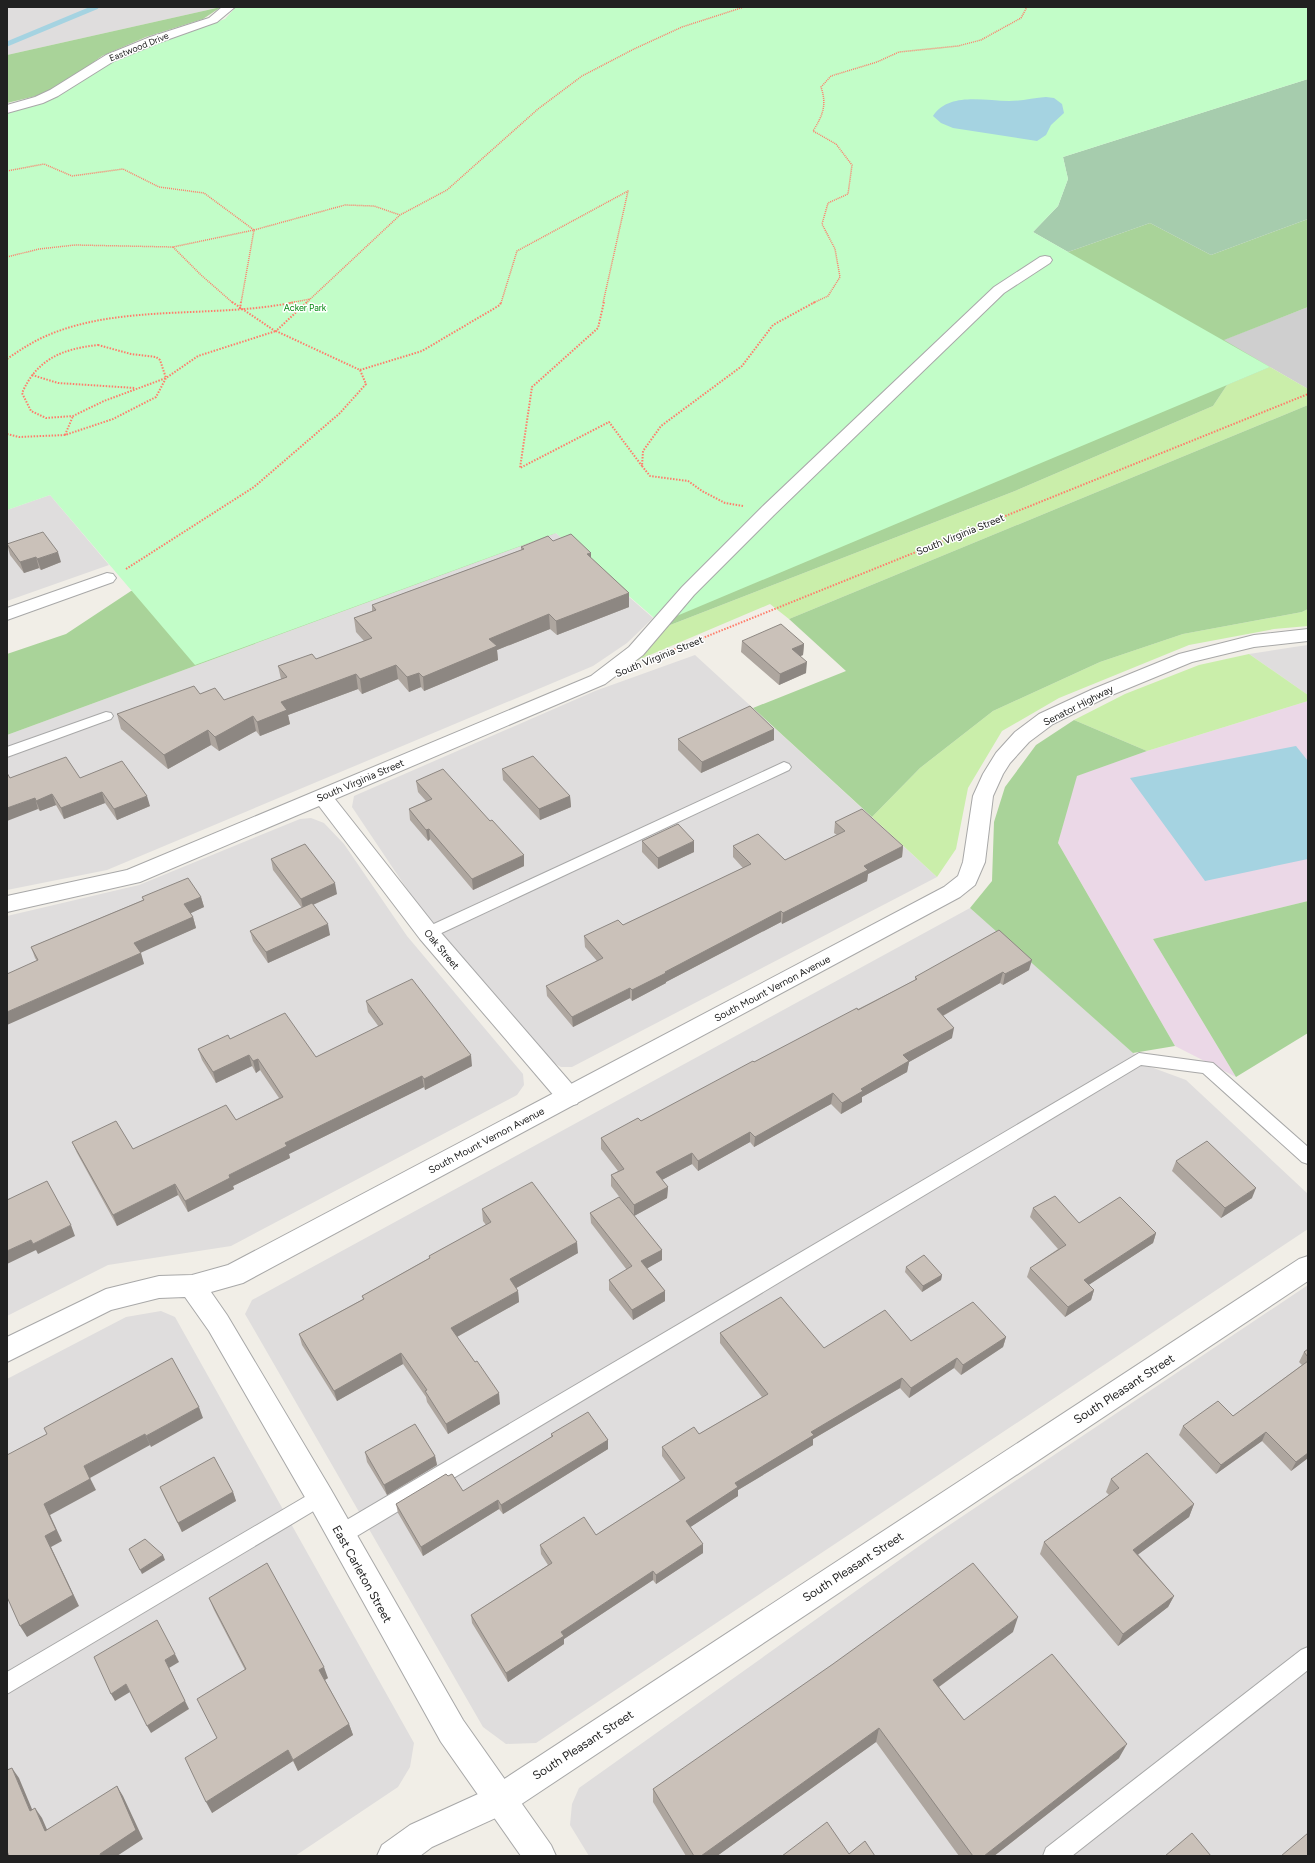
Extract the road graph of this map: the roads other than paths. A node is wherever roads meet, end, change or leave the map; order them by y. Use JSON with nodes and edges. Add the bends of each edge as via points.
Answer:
{"nodes":[{"id":1,"x":229,"y":7,"type":"edge"},
{"id":2,"x":7,"y":109,"type":"edge"},
{"id":3,"x":1045,"y":260,"type":"dead end"},
{"id":4,"x":108,"y":578,"type":"road end"},
{"id":5,"x":7,"y":614,"type":"edge"},
{"id":6,"x":1308,"y":635,"type":"edge"},
{"id":7,"x":106,"y":716,"type":"dead end"},
{"id":8,"x":7,"y":752,"type":"edge"},
{"id":9,"x":784,"y":767,"type":"dead end"},
{"id":10,"x":322,"y":796,"type":"junction"},
{"id":11,"x":952,"y":892,"type":"joint"},
{"id":12,"x":7,"y":904,"type":"edge"},
{"id":13,"x":428,"y":933,"type":"junction"},
{"id":14,"x":568,"y":1097,"type":"junction"},
{"id":15,"x":1308,"y":1157,"type":"edge"},
{"id":16,"x":1308,"y":1267,"type":"edge"},
{"id":17,"x":192,"y":1286,"type":"junction"},
{"id":18,"x":7,"y":1350,"type":"edge"},
{"id":19,"x":320,"y":1497,"type":"junction"},
{"id":20,"x":340,"y":1535,"type":"junction"},
{"id":21,"x":1308,"y":1657,"type":"edge"},
{"id":22,"x":7,"y":1684,"type":"edge"},
{"id":23,"x":500,"y":1800,"type":"junction"},
{"id":24,"x":393,"y":1856,"type":"edge"},
{"id":25,"x":540,"y":1856,"type":"edge"},
{"id":26,"x":1054,"y":1856,"type":"edge"}],
"edges":[{"from":1,"to":2,"type":"street","name":"Eastwood Drive","via":[[213,20],[110,58],[54,94]]},
{"from":3,"to":10,"type":"street","name":"South Virginia Street","via":[[999,290],[768,511],[688,591],[636,651],[598,680]]},
{"from":4,"to":5,"type":"street"},
{"from":6,"to":11,"type":"street","name":"Senator Highway","via":[[1219,648],[1156,668],[1100,692],[1046,720],[1022,737],[1003,758],[983,796],[974,862],[967,880]]},
{"from":7,"to":8,"type":"lane"},
{"from":9,"to":13,"type":"lane"},
{"from":10,"to":12,"type":"street","name":"South Virginia Street","via":[[132,877]]},
{"from":10,"to":13,"type":"street","name":"Oak Street"},
{"from":11,"to":14,"type":"street","name":"South Mount Vernon Avenue"},
{"from":13,"to":14,"type":"street","name":"Oak Street"},
{"from":14,"to":17,"type":"street","name":"South Mount Vernon Avenue","via":[[234,1275]]},
{"from":15,"to":20,"type":"lane","via":[[1207,1067],[1139,1059]]},
{"from":16,"to":23,"type":"street","name":"South Pleasant Street"},
{"from":17,"to":18,"type":"street","name":"South Mount Vernon Avenue","via":[[159,1287],[106,1300]]},
{"from":17,"to":19,"type":"street","name":"East Carleton Street","via":[[218,1323]]},
{"from":19,"to":20,"type":"street","name":"East Carleton Street"},
{"from":19,"to":22,"type":"lane"},
{"from":20,"to":23,"type":"street","name":"East Carleton Street","via":[[452,1731]]},
{"from":21,"to":26,"type":"lane"},
{"from":23,"to":24,"type":"street","name":"South Pleasant Street","via":[[421,1836]]},
{"from":23,"to":25,"type":"street","name":"East Carleton Street"}]}
